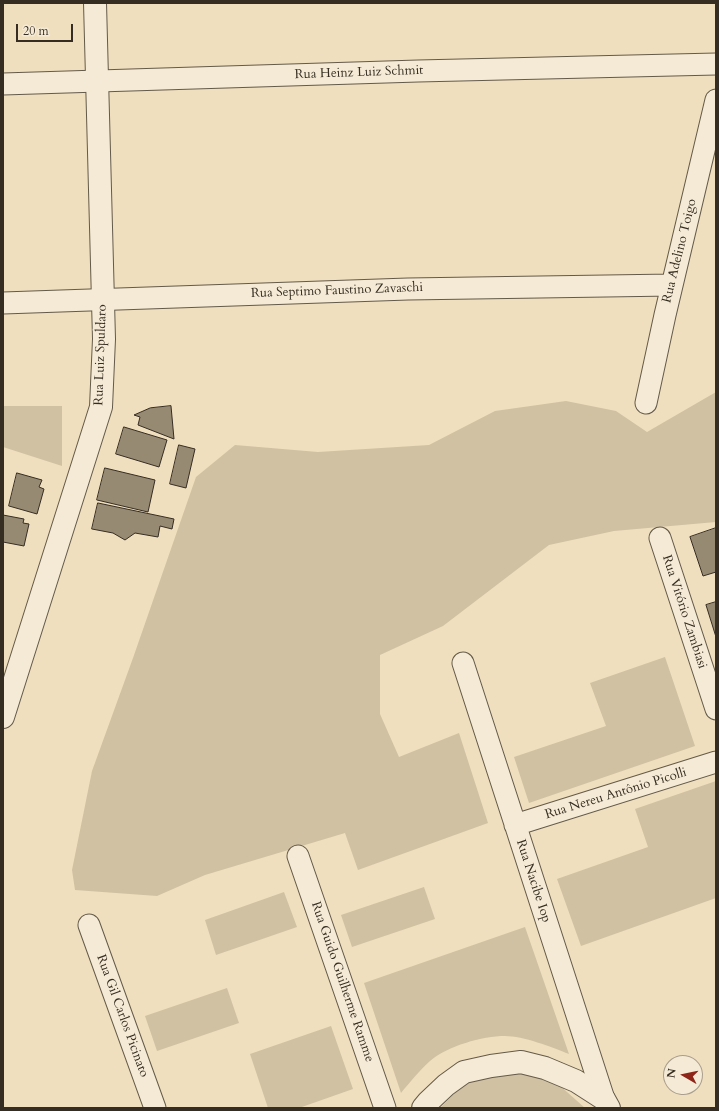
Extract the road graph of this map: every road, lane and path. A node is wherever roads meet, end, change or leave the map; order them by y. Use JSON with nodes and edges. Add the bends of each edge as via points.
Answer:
{"nodes":[{"id":1,"x":95,"y":3,"type":"edge"},
{"id":2,"x":716,"y":64,"type":"edge"},
{"id":3,"x":98,"y":82,"type":"junction"},
{"id":4,"x":3,"y":84,"type":"edge"},
{"id":5,"x":716,"y":100,"type":"edge"},
{"id":6,"x":672,"y":285,"type":"junction"},
{"id":7,"x":103,"y":300,"type":"junction"},
{"id":8,"x":3,"y":303,"type":"edge"},
{"id":9,"x":646,"y":403,"type":"dead end"},
{"id":10,"x":660,"y":538,"type":"dead end"},
{"id":11,"x":463,"y":663,"type":"dead end"},
{"id":12,"x":716,"y":709,"type":"edge"},
{"id":13,"x":3,"y":717,"type":"edge"},
{"id":14,"x":716,"y":762,"type":"edge"},
{"id":15,"x":515,"y":825,"type":"junction"},
{"id":16,"x":298,"y":856,"type":"dead end"},
{"id":17,"x":89,"y":925,"type":"dead end"},
{"id":18,"x":607,"y":1104,"type":"edge"},
{"id":19,"x":155,"y":1108,"type":"edge"},
{"id":20,"x":385,"y":1108,"type":"edge"},
{"id":21,"x":423,"y":1108,"type":"edge"}],
"edges":[{"from":1,"to":3,"type":"street","name":"Rua Luiz Spuldaro"},
{"from":2,"to":3,"type":"street","name":"Rua Heinz Luiz Schmit"},
{"from":3,"to":4,"type":"street","name":"Rua Heinz Luiz Schmit"},
{"from":3,"to":7,"type":"street","name":"Rua Luiz Spuldaro"},
{"from":5,"to":6,"type":"street","name":"Rua Adelino Toigo"},
{"from":6,"to":7,"type":"street","name":"Rua Septimo Faustino Zavaschi","via":[[408,289]]},
{"from":6,"to":9,"type":"street","name":"Rua Adelino Toigo"},
{"from":7,"to":8,"type":"street","name":"Rua Septimo Faustino Zavaschi"},
{"from":7,"to":13,"type":"street","name":"Rua Luiz Spuldaro","via":[[101,407]]},
{"from":10,"to":12,"type":"street","name":"Rua Vitório Zambiasi"},
{"from":11,"to":15,"type":"street","name":"Rua Nacibe Iop"},
{"from":14,"to":15,"type":"street","name":"Rua Nereu Antônio Picolli"},
{"from":15,"to":18,"type":"street","name":"Rua Nacibe Iop"},
{"from":16,"to":20,"type":"street","name":"Rua Guido Guilherme Ramme"},
{"from":17,"to":19,"type":"street","name":"Rua Gil Carlos Picinato"},
{"from":18,"to":21,"type":"street","via":[[576,1081],[545,1068],[521,1062],[464,1072]]}]}
